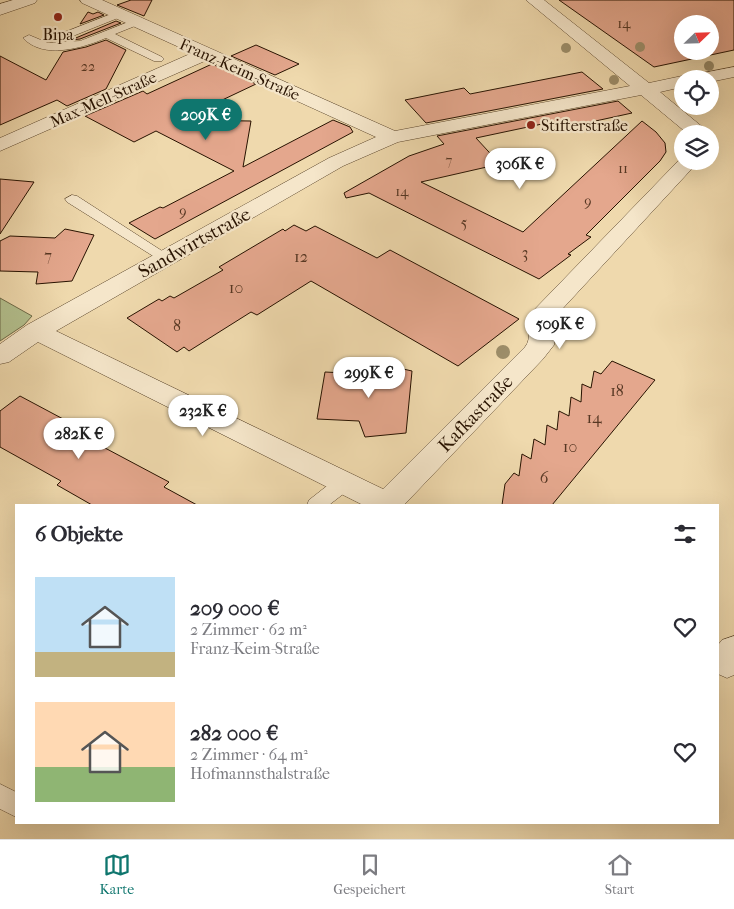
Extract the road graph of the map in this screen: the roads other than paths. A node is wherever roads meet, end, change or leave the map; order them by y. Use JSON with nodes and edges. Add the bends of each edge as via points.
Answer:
{"nodes":[{"id":1,"x":29,"y":0,"type":"edge"},
{"id":2,"x":88,"y":0,"type":"edge"},
{"id":3,"x":534,"y":0,"type":"edge"},
{"id":4,"x":0,"y":10,"type":"edge"},
{"id":5,"x":128,"y":18,"type":"junction"},
{"id":6,"x":106,"y":34,"type":"junction"},
{"id":7,"x":64,"y":36,"type":"dead end"},
{"id":8,"x":29,"y":38,"type":"dead end"},
{"id":9,"x":206,"y":54,"type":"junction"},
{"id":10,"x":158,"y":59,"type":"dead end"},
{"id":11,"x":734,"y":72,"type":"edge"},
{"id":12,"x":719,"y":75,"type":"edge"},
{"id":13,"x":674,"y":84,"type":"edge"},
{"id":14,"x":647,"y":89,"type":"junction"},
{"id":15,"x":690,"y":125,"type":"edge"},
{"id":16,"x":392,"y":137,"type":"junction"},
{"id":17,"x":0,"y":145,"type":"edge"},
{"id":18,"x":680,"y":170,"type":"edge"},
{"id":19,"x":72,"y":199,"type":"dead end"},
{"id":20,"x":166,"y":258,"type":"junction"},
{"id":21,"x":36,"y":331,"type":"junction"},
{"id":22,"x":0,"y":356,"type":"edge"},
{"id":23,"x":344,"y":483,"type":"junction"},
{"id":24,"x":317,"y":504,"type":"edge"},
{"id":25,"x":388,"y":504,"type":"edge"},
{"id":26,"x":734,"y":650,"type":"edge"},
{"id":27,"x":719,"y":659,"type":"edge"},
{"id":28,"x":0,"y":795,"type":"edge"},
{"id":29,"x":15,"y":805,"type":"edge"}],
"edges":[{"from":1,"to":4,"type":"street"},
{"from":2,"to":5,"type":"street","name":"Franz-Keim-Straße"},
{"from":3,"to":14,"type":"street"},
{"from":5,"to":6,"type":"lane"},
{"from":5,"to":7,"type":"lane"},
{"from":5,"to":9,"type":"street","name":"Franz-Keim-Straße"},
{"from":6,"to":8,"type":"lane","via":[[82,44],[46,47]]},
{"from":6,"to":10,"type":"lane"},
{"from":9,"to":16,"type":"street","name":"Franz-Keim-Straße"},
{"from":9,"to":17,"type":"street","name":"Max-Mell-Straße"},
{"from":11,"to":12,"type":"street"},
{"from":13,"to":14,"type":"street"},
{"from":14,"to":15,"type":"street"},
{"from":14,"to":16,"type":"street"},
{"from":16,"to":20,"type":"street","name":"Sandwirtstraße","via":[[336,162]]},
{"from":18,"to":25,"type":"street","name":"Kafkastraße","via":[[542,316],[541,345]]},
{"from":19,"to":20,"type":"lane"},
{"from":20,"to":21,"type":"street","name":"Sandwirtstraße"},
{"from":21,"to":22,"type":"street","name":"Sandwirtstraße"},
{"from":21,"to":23,"type":"street"},
{"from":23,"to":24,"type":"lane"},
{"from":23,"to":25,"type":"street"},
{"from":26,"to":27,"type":"street","via":[[727,663]]},
{"from":28,"to":29,"type":"lane"}]}
